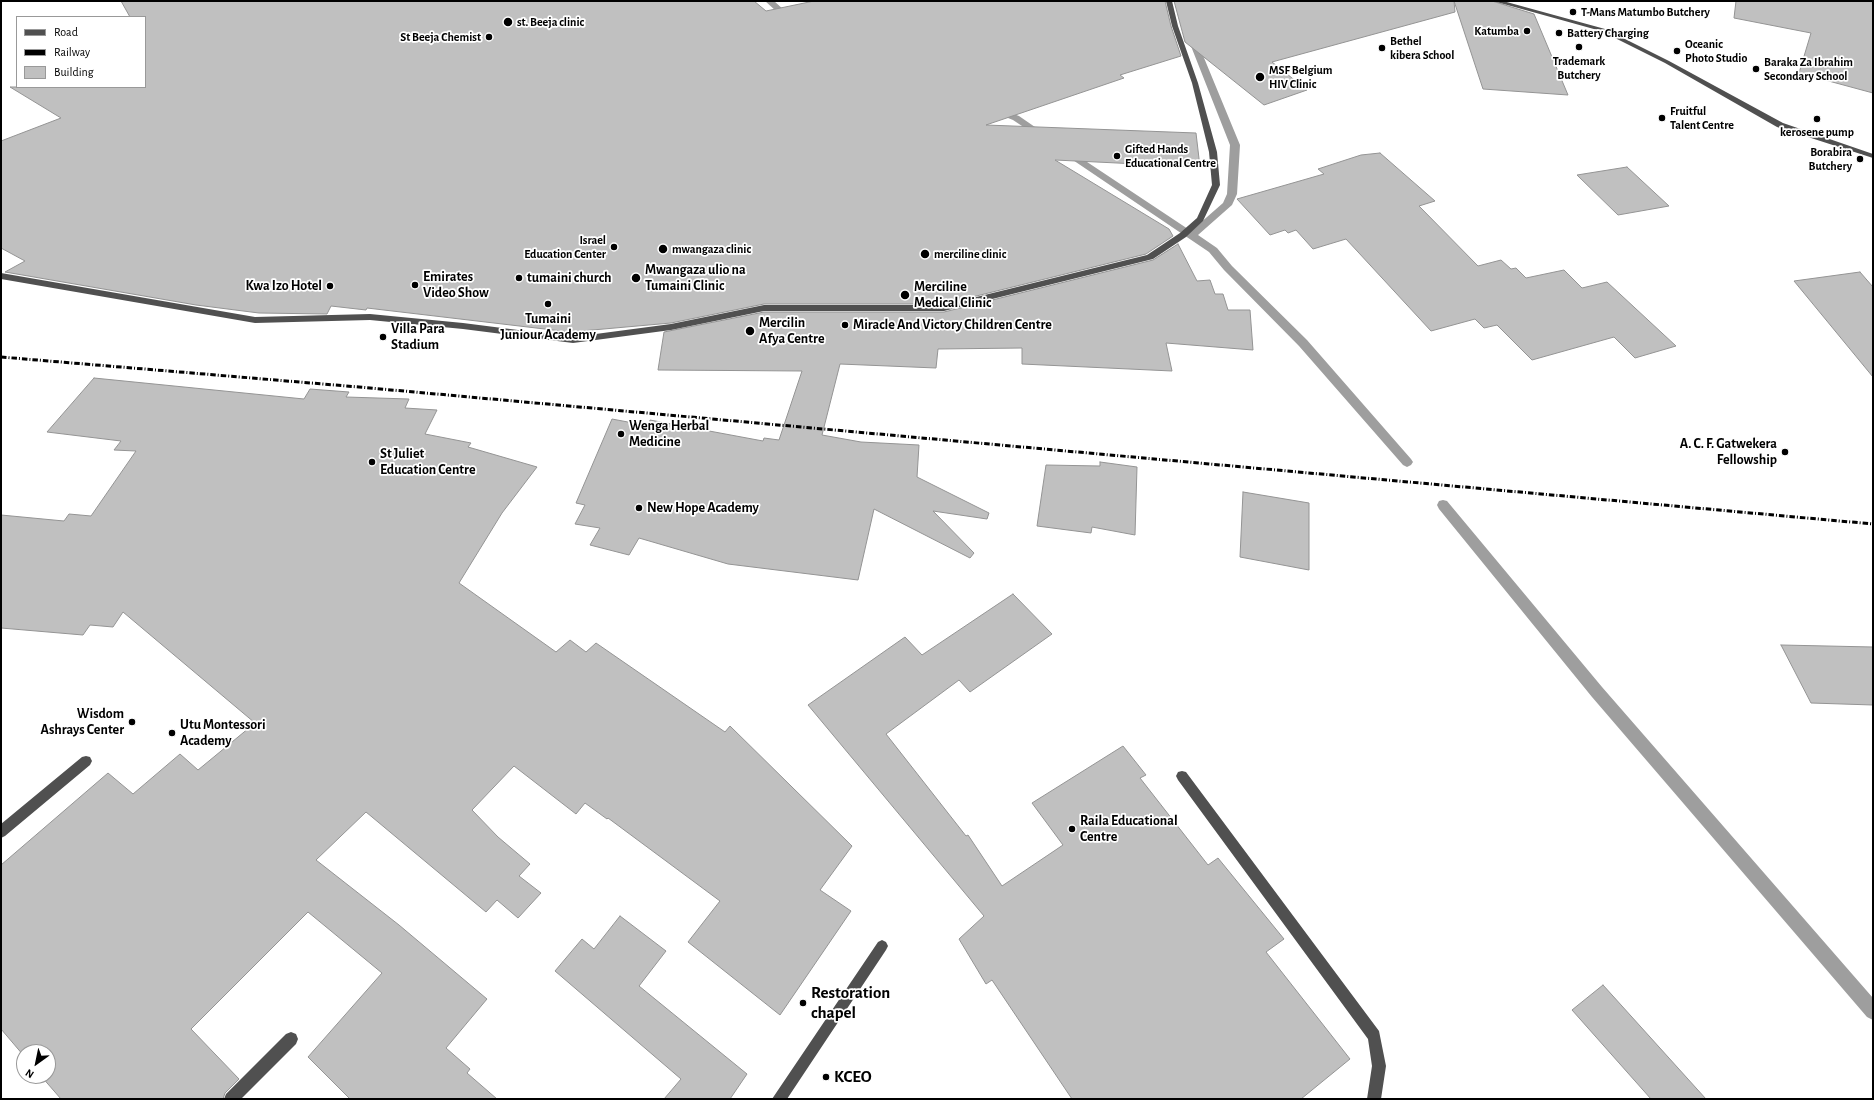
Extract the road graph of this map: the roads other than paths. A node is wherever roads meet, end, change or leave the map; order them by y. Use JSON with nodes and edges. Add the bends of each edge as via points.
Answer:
{"nodes":[{"id":1,"x":1169,"y":1,"type":"edge"},
{"id":2,"x":1496,"y":1,"type":"edge"},
{"id":3,"x":1873,"y":156,"type":"edge"},
{"id":4,"x":1,"y":276,"type":"edge"},
{"id":5,"x":86,"y":761,"type":"dead end"},
{"id":6,"x":1182,"y":776,"type":"dead end"},
{"id":7,"x":1,"y":832,"type":"edge"},
{"id":8,"x":882,"y":946,"type":"dead end"},
{"id":9,"x":291,"y":1039,"type":"dead end"},
{"id":10,"x":231,"y":1099,"type":"edge"},
{"id":11,"x":779,"y":1099,"type":"edge"},
{"id":12,"x":1374,"y":1099,"type":"edge"}],
"edges":[{"from":1,"to":4,"type":"street","via":[[1213,152],[1216,185],[1200,219],[1183,235],[1150,257],[944,308],[764,308],[671,327],[573,340],[370,317],[255,320]]},
{"from":2,"to":3,"type":"street","via":[[1603,30],[1667,62],[1780,125]]},
{"from":5,"to":7,"type":"street"},
{"from":6,"to":12,"type":"street","via":[[1374,1036],[1379,1066]]},
{"from":8,"to":11,"type":"street"},
{"from":9,"to":10,"type":"street"}]}
